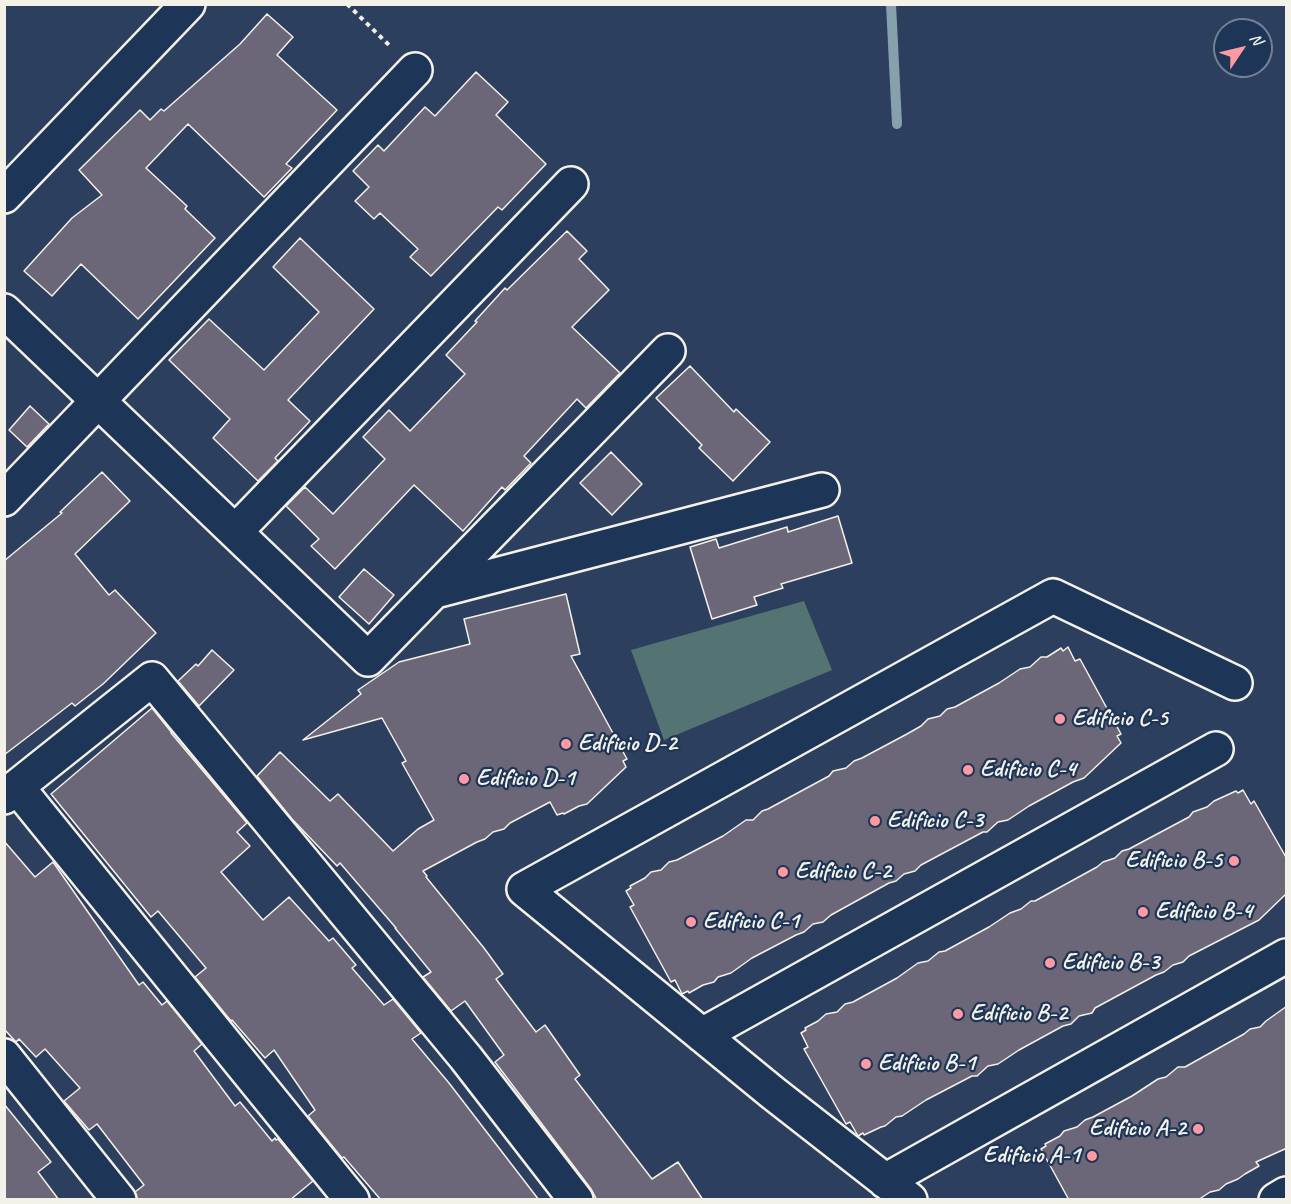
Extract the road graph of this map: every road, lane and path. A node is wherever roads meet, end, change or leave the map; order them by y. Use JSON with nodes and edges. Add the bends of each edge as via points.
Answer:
{"nodes":[{"id":1,"x":188,"y":4,"type":"edge"},
{"id":2,"x":348,"y":4,"type":"edge"},
{"id":3,"x":415,"y":70,"type":"joint"},
{"id":4,"x":571,"y":184,"type":"dead end"},
{"id":5,"x":4,"y":196,"type":"edge"},
{"id":6,"x":4,"y":310,"type":"edge"},
{"id":7,"x":668,"y":351,"type":"dead end"},
{"id":8,"x":98,"y":400,"type":"junction"},
{"id":9,"x":822,"y":490,"type":"dead end"},
{"id":10,"x":6,"y":507,"type":"edge"},
{"id":11,"x":235,"y":532,"type":"junction"},
{"id":12,"x":435,"y":591,"type":"junction"},
{"id":13,"x":1235,"y":683,"type":"dead end"},
{"id":14,"x":1216,"y":749,"type":"dead end"},
{"id":15,"x":11,"y":792,"type":"edge"},
{"id":16,"x":1287,"y":956,"type":"edge"},
{"id":17,"x":702,"y":1035,"type":"junction"},
{"id":18,"x":4,"y":1056,"type":"edge"},
{"id":19,"x":897,"y":1190,"type":"edge"},
{"id":20,"x":1287,"y":1194,"type":"edge"},
{"id":21,"x":119,"y":1200,"type":"edge"},
{"id":22,"x":352,"y":1200,"type":"edge"},
{"id":23,"x":576,"y":1200,"type":"edge"},
{"id":24,"x":1276,"y":1200,"type":"edge"}],
"edges":[{"from":1,"to":5,"type":"street"},
{"from":2,"to":3,"type":"path"},
{"from":3,"to":8,"type":"street"},
{"from":4,"to":11,"type":"street"},
{"from":6,"to":8,"type":"street"},
{"from":7,"to":12,"type":"street"},
{"from":8,"to":10,"type":"street"},
{"from":8,"to":11,"type":"street"},
{"from":9,"to":12,"type":"street"},
{"from":11,"to":12,"type":"street","via":[[368,659]]},
{"from":13,"to":17,"type":"street","via":[[1053,596],[524,889]]},
{"from":14,"to":17,"type":"street"},
{"from":15,"to":22,"type":"street"},
{"from":15,"to":23,"type":"street","via":[[152,679],[465,1058]]},
{"from":16,"to":19,"type":"street"},
{"from":17,"to":19,"type":"street"},
{"from":18,"to":21,"type":"street"},
{"from":20,"to":24,"type":"street"}]}
